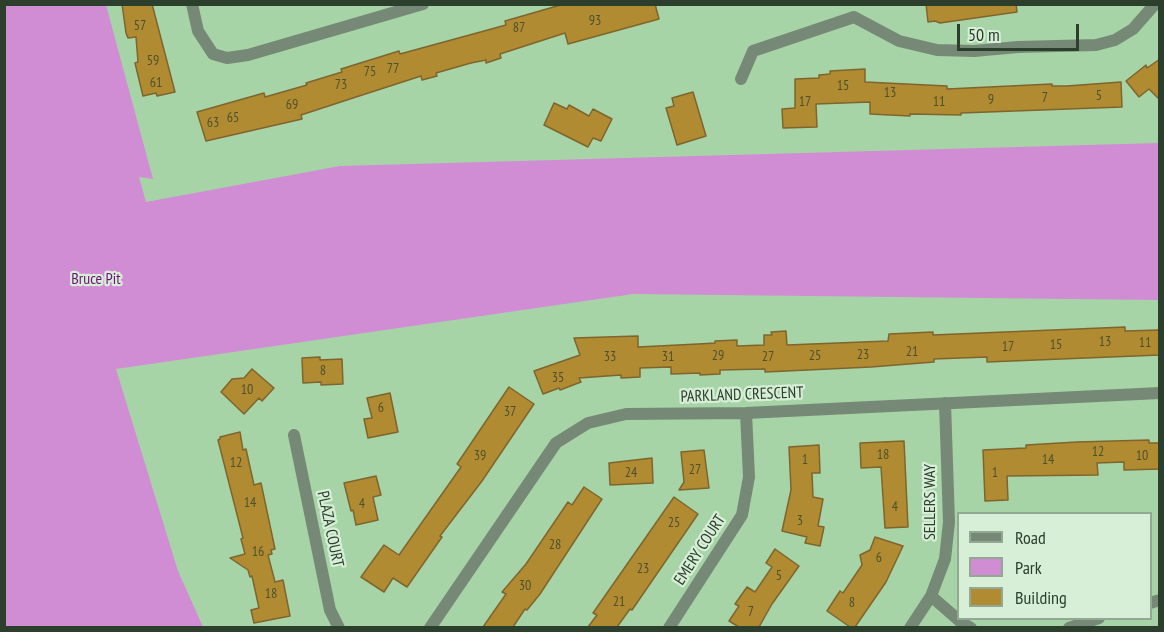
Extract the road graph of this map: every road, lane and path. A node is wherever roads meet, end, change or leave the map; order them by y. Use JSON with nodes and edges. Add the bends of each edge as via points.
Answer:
{"nodes":[{"id":1,"x":192,"y":4,"type":"edge"},
{"id":2,"x":423,"y":4,"type":"edge"},
{"id":3,"x":1155,"y":4,"type":"edge"},
{"id":4,"x":395,"y":9,"type":"edge"},
{"id":5,"x":741,"y":79,"type":"dead end"},
{"id":6,"x":1160,"y":393,"type":"edge"},
{"id":7,"x":945,"y":403,"type":"junction"},
{"id":8,"x":746,"y":413,"type":"junction"},
{"id":9,"x":294,"y":435,"type":"dead end"},
{"id":10,"x":931,"y":596,"type":"junction"},
{"id":11,"x":957,"y":619,"type":"edge"},
{"id":12,"x":1092,"y":620,"type":"edge"},
{"id":13,"x":339,"y":627,"type":"edge"},
{"id":14,"x":430,"y":627,"type":"edge"},
{"id":15,"x":669,"y":627,"type":"edge"},
{"id":16,"x":910,"y":627,"type":"edge"},
{"id":17,"x":1069,"y":627,"type":"edge"}],
"edges":[{"from":1,"to":4,"type":"street","via":[[198,31],[213,54],[227,58]]},
{"from":2,"to":4,"type":"street"},
{"from":3,"to":5,"type":"street","via":[[1132,29],[1115,40],[1096,45],[974,51],[937,50],[899,41],[854,17],[753,51]]},
{"from":6,"to":7,"type":"street","name":"PARKLAND CRESCENT"},
{"from":7,"to":8,"type":"street","name":"PARKLAND CRESCENT"},
{"from":7,"to":10,"type":"street","name":"SELLERS WAY","via":[[949,522],[945,559]]},
{"from":8,"to":14,"type":"street","name":"PARKLAND CRESCENT","via":[[626,414],[588,423],[556,443]]},
{"from":8,"to":15,"type":"street","name":"EMERY COURT","via":[[749,477],[742,515]]},
{"from":9,"to":13,"type":"street","name":"PLAZA COURT","via":[[330,610]]},
{"from":10,"to":11,"type":"street"},
{"from":10,"to":16,"type":"street","name":"SELLERS WAY"},
{"from":12,"to":17,"type":"street"}]}
